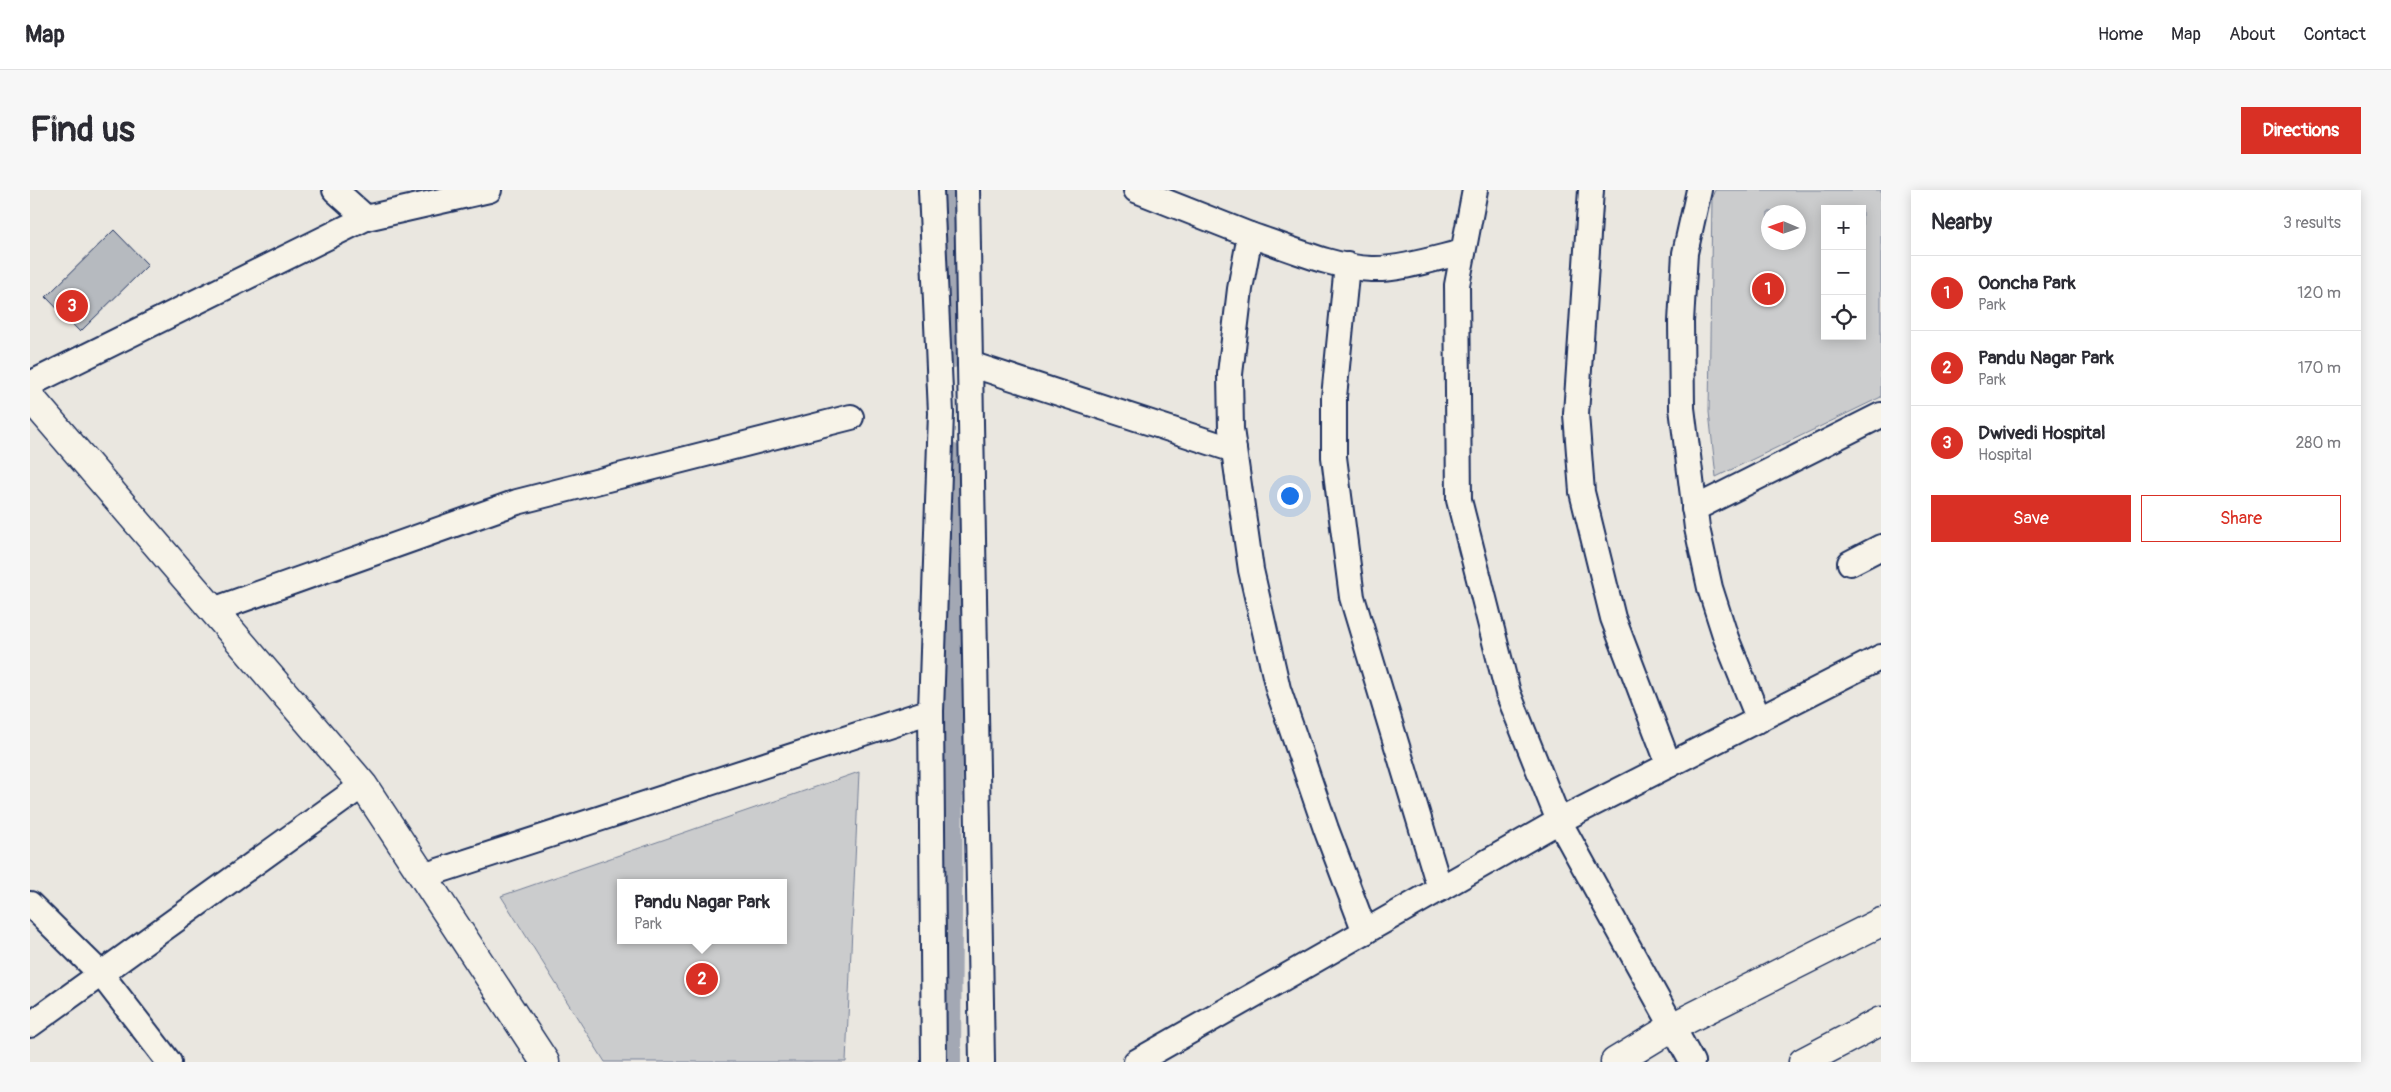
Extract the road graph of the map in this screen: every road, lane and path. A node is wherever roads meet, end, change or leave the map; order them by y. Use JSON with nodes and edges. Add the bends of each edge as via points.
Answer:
{"nodes":[{"id":1,"x":335,"y":190,"type":"edge"},
{"id":2,"x":489,"y":190,"type":"edge"},
{"id":3,"x":931,"y":190,"type":"edge"},
{"id":4,"x":967,"y":190,"type":"edge"},
{"id":5,"x":1136,"y":190,"type":"edge"},
{"id":6,"x":1475,"y":190,"type":"edge"},
{"id":7,"x":1591,"y":190,"type":"edge"},
{"id":8,"x":1699,"y":190,"type":"edge"},
{"id":9,"x":366,"y":218,"type":"junction"},
{"id":10,"x":1250,"y":235,"type":"junction"},
{"id":11,"x":1463,"y":252,"type":"junction"},
{"id":12,"x":1346,"y":265,"type":"junction"},
{"id":13,"x":970,"y":364,"type":"junction"},
{"id":14,"x":30,"y":384,"type":"edge"},
{"id":15,"x":30,"y":397,"type":"edge"},
{"id":16,"x":1881,"y":415,"type":"edge"},
{"id":17,"x":851,"y":417,"type":"dead end"},
{"id":18,"x":1234,"y":450,"type":"junction"},
{"id":19,"x":1694,"y":509,"type":"junction"},
{"id":20,"x":1881,"y":547,"type":"edge"},
{"id":21,"x":1850,"y":563,"type":"dead end"},
{"id":22,"x":213,"y":610,"type":"junction"},
{"id":23,"x":1881,"y":657,"type":"edge"},
{"id":24,"x":931,"y":711,"type":"junction"},
{"id":25,"x":1759,"y":720,"type":"junction"},
{"id":26,"x":1669,"y":765,"type":"junction"},
{"id":27,"x":364,"y":785,"type":"junction"},
{"id":28,"x":1559,"y":821,"type":"junction"},
{"id":29,"x":423,"y":876,"type":"junction"},
{"id":30,"x":1440,"y":889,"type":"junction"},
{"id":31,"x":30,"y":904,"type":"edge"},
{"id":32,"x":1881,"y":922,"type":"edge"},
{"id":33,"x":1365,"y":932,"type":"junction"},
{"id":34,"x":100,"y":974,"type":"junction"},
{"id":35,"x":1881,"y":1021,"type":"edge"},
{"id":36,"x":30,"y":1024,"type":"edge"},
{"id":37,"x":1674,"y":1026,"type":"junction"},
{"id":38,"x":169,"y":1062,"type":"edge"},
{"id":39,"x":545,"y":1062,"type":"edge"},
{"id":40,"x":934,"y":1062,"type":"edge"},
{"id":41,"x":982,"y":1062,"type":"edge"},
{"id":42,"x":1136,"y":1062,"type":"edge"},
{"id":43,"x":1615,"y":1062,"type":"edge"},
{"id":44,"x":1692,"y":1062,"type":"edge"},
{"id":45,"x":1803,"y":1062,"type":"edge"}],
"edges":[{"from":1,"to":9,"type":"street"},
{"from":2,"to":9,"type":"street"},
{"from":3,"to":24,"type":"street","via":[[941,413]]},
{"from":4,"to":13,"type":"street"},
{"from":5,"to":10,"type":"street"},
{"from":6,"to":11,"type":"street"},
{"from":7,"to":26,"type":"street","via":[[1576,414],[1582,492],[1613,618]]},
{"from":8,"to":19,"type":"street","via":[[1685,254],[1681,322],[1682,408]]},
{"from":9,"to":14,"type":"street"},
{"from":10,"to":12,"type":"street"},
{"from":10,"to":18,"type":"street","via":[[1230,374]]},
{"from":11,"to":12,"type":"street","via":[[1373,270]]},
{"from":11,"to":28,"type":"street","via":[[1457,285],[1459,500],[1508,694]]},
{"from":12,"to":30,"type":"street","via":[[1334,397],[1334,457],[1352,597]]},
{"from":13,"to":18,"type":"street"},
{"from":13,"to":41,"type":"street"},
{"from":15,"to":22,"type":"street"},
{"from":16,"to":19,"type":"street"},
{"from":17,"to":22,"type":"street","via":[[517,502]]},
{"from":18,"to":33,"type":"street","via":[[1251,570],[1278,689]]},
{"from":19,"to":25,"type":"street","via":[[1710,588]]},
{"from":20,"to":21,"type":"street"},
{"from":22,"to":27,"type":"street"},
{"from":23,"to":25,"type":"street"},
{"from":24,"to":29,"type":"street"},
{"from":24,"to":40,"type":"street"},
{"from":25,"to":26,"type":"street"},
{"from":26,"to":28,"type":"street"},
{"from":27,"to":29,"type":"street"},
{"from":27,"to":34,"type":"street"},
{"from":28,"to":30,"type":"street"},
{"from":28,"to":37,"type":"street"},
{"from":29,"to":39,"type":"street"},
{"from":30,"to":33,"type":"street"},
{"from":31,"to":34,"type":"street"},
{"from":32,"to":37,"type":"street"},
{"from":33,"to":42,"type":"street"},
{"from":34,"to":36,"type":"street"},
{"from":34,"to":38,"type":"street"},
{"from":35,"to":45,"type":"street"},
{"from":37,"to":43,"type":"street"},
{"from":37,"to":44,"type":"street"}]}
